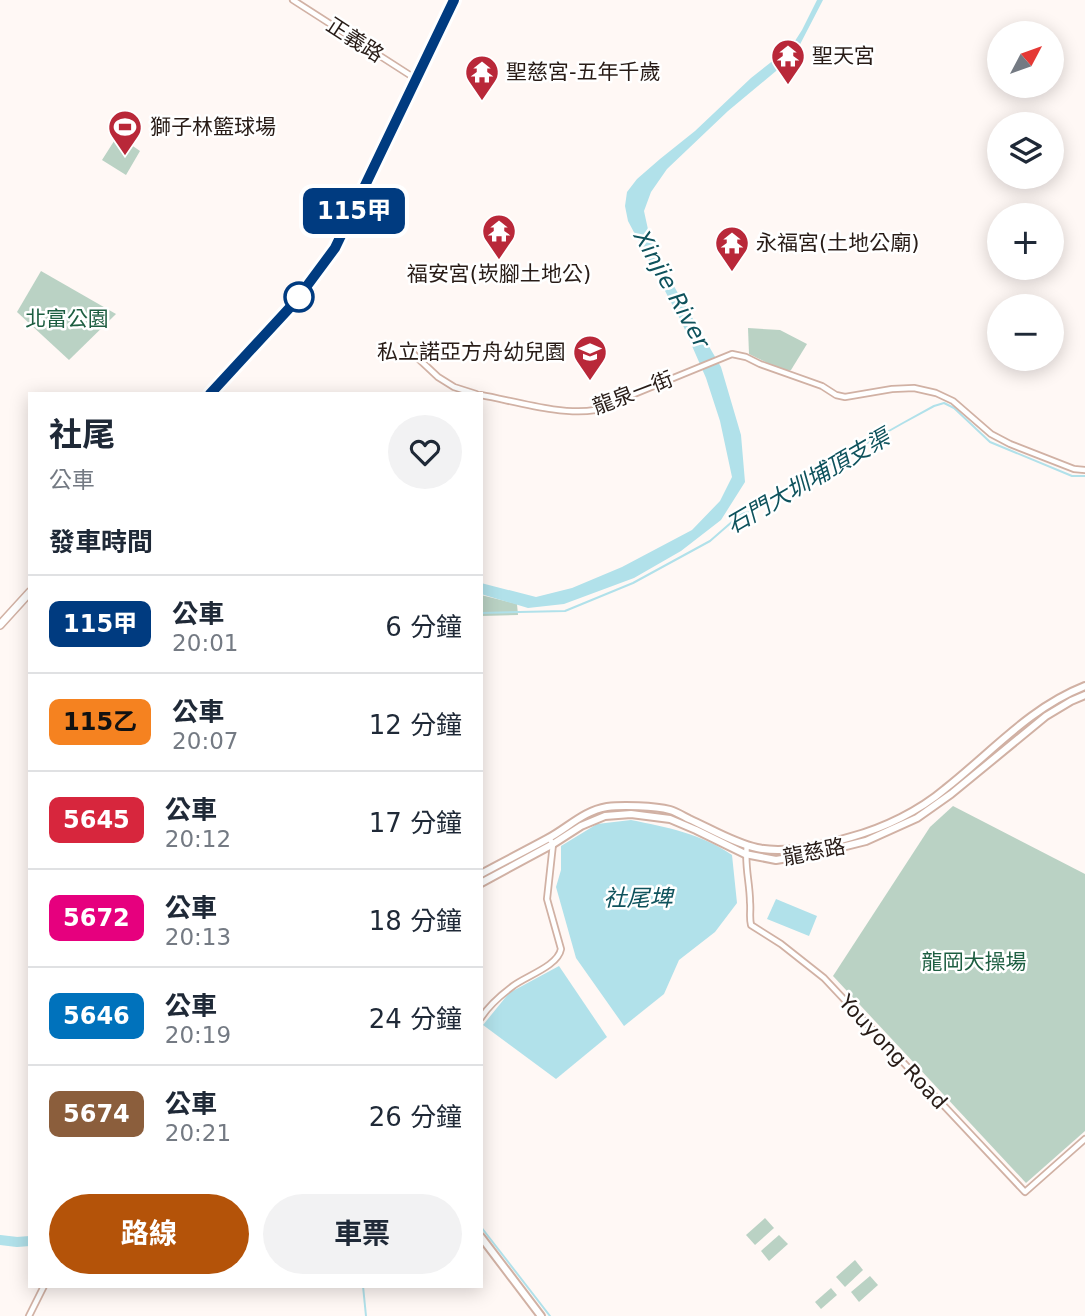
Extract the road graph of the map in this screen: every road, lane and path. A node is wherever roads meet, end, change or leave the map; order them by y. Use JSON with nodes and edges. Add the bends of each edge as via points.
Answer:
{"nodes":[{"id":1,"x":293,"y":0,"type":"edge"},
{"id":2,"x":454,"y":0,"type":"edge"},
{"id":3,"x":416,"y":79,"type":"junction"},
{"id":4,"x":407,"y":347,"type":"dead end"},
{"id":5,"x":212,"y":392,"type":"edge"},
{"id":6,"x":470,"y":392,"type":"edge"},
{"id":7,"x":483,"y":395,"type":"edge"},
{"id":8,"x":1085,"y":470,"type":"edge"},
{"id":9,"x":28,"y":594,"type":"edge"},
{"id":10,"x":0,"y":625,"type":"edge"},
{"id":11,"x":1085,"y":686,"type":"edge"},
{"id":12,"x":1085,"y":695,"type":"edge"},
{"id":13,"x":551,"y":841,"type":"junction"},
{"id":14,"x":747,"y":845,"type":"junction"},
{"id":15,"x":817,"y":849,"type":"junction"},
{"id":16,"x":745,"y":854,"type":"junction"},
{"id":17,"x":483,"y":873,"type":"edge"},
{"id":18,"x":483,"y":882,"type":"edge"},
{"id":19,"x":483,"y":1015,"type":"edge"},
{"id":20,"x":1085,"y":1139,"type":"edge"},
{"id":21,"x":483,"y":1240,"type":"edge"},
{"id":22,"x":43,"y":1288,"type":"edge"},
{"id":23,"x":29,"y":1316,"type":"edge"},
{"id":24,"x":541,"y":1316,"type":"edge"}],
"edges":[{"from":1,"to":3,"type":"street","name":"正義路"},
{"from":2,"to":3,"type":"main road"},
{"from":3,"to":5,"type":"main road","via":[[335,248],[295,302]]},
{"from":4,"to":6,"type":"street","via":[[438,377]]},
{"from":7,"to":8,"type":"street","name":"龍泉一街","via":[[569,412],[594,410],[732,354],[845,397],[914,388],[936,393],[1010,444]]},
{"from":9,"to":10,"type":"main road"},
{"from":11,"to":15,"type":"street","name":"龍慈路","via":[[1035,713],[916,809]]},
{"from":12,"to":15,"type":"street","name":"龍慈路","via":[[1046,716],[917,818],[866,841]]},
{"from":13,"to":14,"type":"street","name":"龍慈路","via":[[588,812],[626,806],[671,810]]},
{"from":13,"to":16,"type":"street","name":"龍慈路","via":[[593,819],[631,814],[670,819]]},
{"from":13,"to":17,"type":"street","name":"龍慈路"},
{"from":13,"to":18,"type":"street","name":"龍慈路"},
{"from":13,"to":19,"type":"street","via":[[547,899],[561,954],[514,985]]},
{"from":14,"to":15,"type":"street","name":"龍慈路"},
{"from":14,"to":16,"type":"street","name":"Youyong Road"},
{"from":15,"to":16,"type":"street","name":"龍慈路","via":[[776,860]]},
{"from":16,"to":20,"type":"street","name":"Youyong Road","via":[[751,925],[824,978],[1025,1192]]},
{"from":21,"to":24,"type":"street"},
{"from":22,"to":23,"type":"street"}]}
